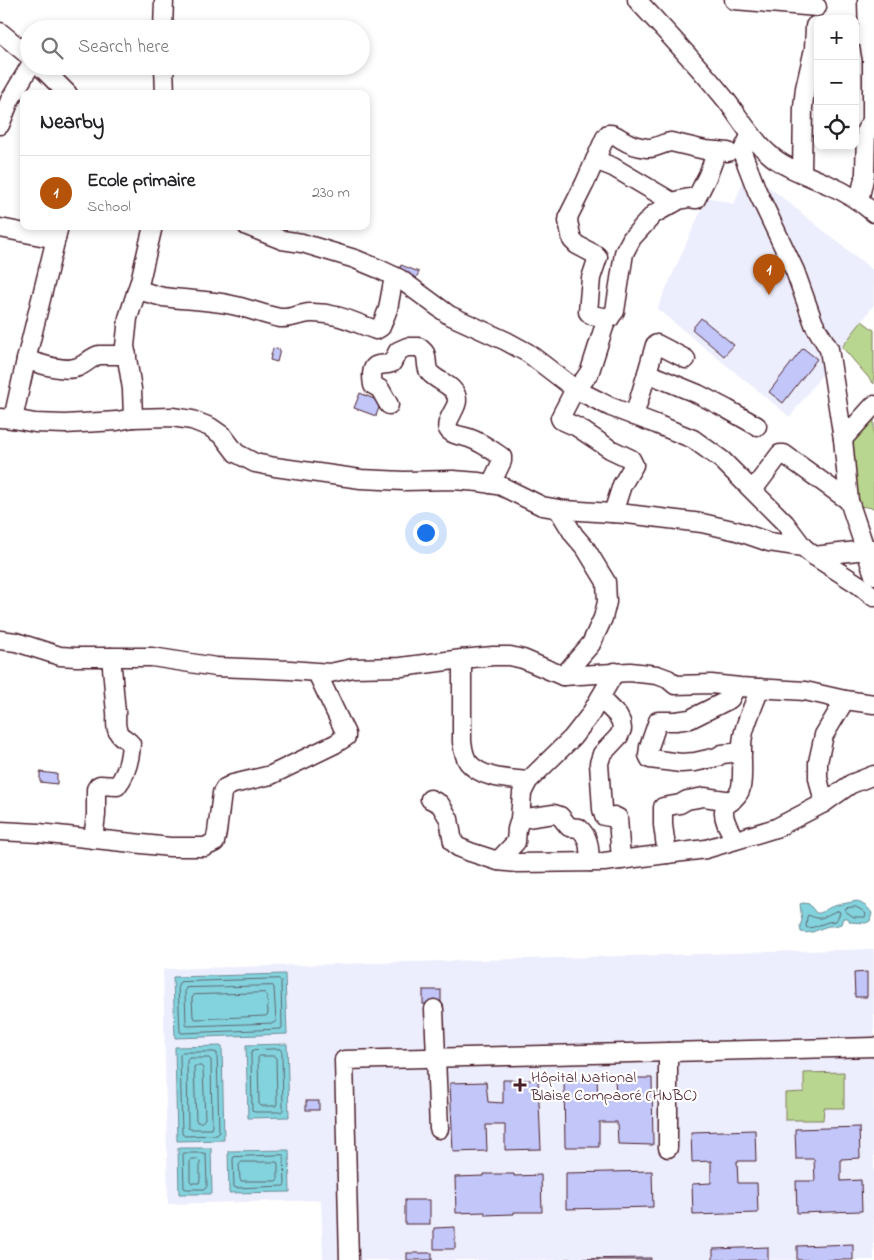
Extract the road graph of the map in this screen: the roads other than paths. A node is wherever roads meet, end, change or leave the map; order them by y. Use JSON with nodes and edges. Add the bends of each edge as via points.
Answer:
{"nodes":[{"id":1,"x":164,"y":0,"type":"edge"},
{"id":2,"x":734,"y":0,"type":"edge"},
{"id":3,"x":867,"y":0,"type":"edge"},
{"id":4,"x":639,"y":1,"type":"edge"},
{"id":5,"x":818,"y":3,"type":"edge"},
{"id":6,"x":164,"y":20,"type":"edge"},
{"id":7,"x":0,"y":32,"type":"edge"},
{"id":8,"x":862,"y":36,"type":"edge"},
{"id":9,"x":20,"y":49,"type":"edge"},
{"id":10,"x":814,"y":49,"type":"edge"},
{"id":11,"x":25,"y":75,"type":"edge"},
{"id":12,"x":49,"y":75,"type":"edge"},
{"id":13,"x":164,"y":75,"type":"edge"},
{"id":14,"x":64,"y":90,"type":"edge"},
{"id":15,"x":164,"y":90,"type":"edge"},
{"id":16,"x":0,"y":126,"type":"edge"},
{"id":17,"x":751,"y":134,"type":"junction"},
{"id":18,"x":717,"y":152,"type":"junction"},
{"id":19,"x":742,"y":152,"type":"junction"},
{"id":20,"x":595,"y":160,"type":"junction"},
{"id":21,"x":802,"y":173,"type":"junction"},
{"id":22,"x":870,"y":174,"type":"edge"},
{"id":23,"x":859,"y":202,"type":"junction"},
{"id":24,"x":674,"y":203,"type":"junction"},
{"id":25,"x":874,"y":213,"type":"edge"},
{"id":26,"x":0,"y":228,"type":"edge"},
{"id":27,"x":20,"y":229,"type":"edge"},
{"id":28,"x":28,"y":230,"type":"edge"},
{"id":29,"x":152,"y":230,"type":"edge"},
{"id":30,"x":257,"y":230,"type":"edge"},
{"id":31,"x":57,"y":232,"type":"edge"},
{"id":32,"x":394,"y":276,"type":"junction"},
{"id":33,"x":138,"y":290,"type":"junction"},
{"id":34,"x":610,"y":318,"type":"junction"},
{"id":35,"x":127,"y":355,"type":"junction"},
{"id":36,"x":686,"y":359,"type":"dead end"},
{"id":37,"x":26,"y":360,"type":"junction"},
{"id":38,"x":647,"y":373,"type":"junction"},
{"id":39,"x":575,"y":389,"type":"junction"},
{"id":40,"x":389,"y":405,"type":"dead end"},
{"id":41,"x":874,"y":405,"type":"edge"},
{"id":42,"x":634,"y":416,"type":"junction"},
{"id":43,"x":133,"y":418,"type":"junction"},
{"id":44,"x":7,"y":419,"type":"edge"},
{"id":45,"x":757,"y":426,"type":"dead end"},
{"id":46,"x":843,"y":440,"type":"junction"},
{"id":47,"x":491,"y":484,"type":"junction"},
{"id":48,"x":753,"y":490,"type":"junction"},
{"id":49,"x":849,"y":502,"type":"junction"},
{"id":50,"x":558,"y":509,"type":"junction"},
{"id":51,"x":613,"y":513,"type":"junction"},
{"id":52,"x":870,"y":550,"type":"edge"},
{"id":53,"x":808,"y":551,"type":"junction"},
{"id":54,"x":874,"y":575,"type":"edge"},
{"id":55,"x":874,"y":597,"type":"edge"},
{"id":56,"x":0,"y":640,"type":"edge"},
{"id":57,"x":112,"y":657,"type":"junction"},
{"id":58,"x":462,"y":659,"type":"junction"},
{"id":59,"x":317,"y":672,"type":"junction"},
{"id":60,"x":614,"y":672,"type":"junction"},
{"id":61,"x":563,"y":676,"type":"junction"},
{"id":62,"x":736,"y":686,"type":"junction"},
{"id":63,"x":760,"y":688,"type":"junction"},
{"id":64,"x":600,"y":698,"type":"junction"},
{"id":65,"x":845,"y":700,"type":"junction"},
{"id":66,"x":874,"y":704,"type":"edge"},
{"id":67,"x":742,"y":752,"type":"junction"},
{"id":68,"x":874,"y":774,"type":"edge"},
{"id":69,"x":528,"y":781,"type":"junction"},
{"id":70,"x":430,"y":799,"type":"dead end"},
{"id":71,"x":732,"y":801,"type":"junction"},
{"id":72,"x":824,"y":803,"type":"junction"},
{"id":73,"x":520,"y":819,"type":"junction"},
{"id":74,"x":0,"y":831,"type":"edge"},
{"id":75,"x":93,"y":839,"type":"junction"},
{"id":76,"x":735,"y":840,"type":"junction"},
{"id":77,"x":667,"y":854,"type":"junction"},
{"id":78,"x":621,"y":860,"type":"junction"},
{"id":79,"x":498,"y":861,"type":"junction"},
{"id":80,"x":590,"y":862,"type":"junction"},
{"id":81,"x":434,"y":1009,"type":"dead end"},
{"id":82,"x":874,"y":1047,"type":"edge"},
{"id":83,"x":668,"y":1052,"type":"junction"},
{"id":84,"x":437,"y":1058,"type":"junction"},
{"id":85,"x":439,"y":1129,"type":"dead end"},
{"id":86,"x":668,"y":1148,"type":"dead end"},
{"id":87,"x":350,"y":1260,"type":"edge"}],
"edges":[{"from":1,"to":6,"type":"street"},
{"from":2,"to":5,"type":"street"},
{"from":3,"to":8,"type":"street"},
{"from":4,"to":17,"type":"street","via":[[708,79]]},
{"from":7,"to":9,"type":"street"},
{"from":8,"to":22,"type":"street","via":[[872,60],[872,121],[866,130]]},
{"from":10,"to":21,"type":"street","via":[[804,98]]},
{"from":11,"to":16,"type":"street"},
{"from":12,"to":14,"type":"street"},
{"from":13,"to":15,"type":"street"},
{"from":17,"to":19,"type":"street"},
{"from":17,"to":21,"type":"street","via":[[768,154]]},
{"from":18,"to":19,"type":"street"},
{"from":18,"to":20,"type":"street","via":[[671,142],[646,148],[608,134]]},
{"from":18,"to":24,"type":"street","via":[[698,198]]},
{"from":19,"to":46,"type":"street","via":[[795,271],[814,324],[829,349]]},
{"from":20,"to":24,"type":"street"},
{"from":20,"to":34,"type":"street","via":[[568,221],[572,240],[577,246],[598,257],[591,278],[588,312]]},
{"from":21,"to":23,"type":"street"},
{"from":22,"to":23,"type":"street"},
{"from":23,"to":25,"type":"street"},
{"from":24,"to":34,"type":"street","via":[[654,214],[632,238],[624,253],[614,312]]},
{"from":26,"to":27,"type":"street"},
{"from":28,"to":31,"type":"street"},
{"from":29,"to":33,"type":"street"},
{"from":30,"to":32,"type":"street","via":[[282,240],[355,258]]},
{"from":31,"to":37,"type":"street"},
{"from":32,"to":33,"type":"street","via":[[388,309],[381,327],[376,330],[328,313],[281,318],[231,304]]},
{"from":32,"to":39,"type":"street","via":[[449,315],[528,353]]},
{"from":33,"to":35,"type":"street","via":[[128,318]]},
{"from":34,"to":39,"type":"street","via":[[590,371]]},
{"from":35,"to":37,"type":"street","via":[[99,355],[68,369]]},
{"from":35,"to":43,"type":"street"},
{"from":36,"to":38,"type":"street","via":[[657,344]]},
{"from":37,"to":44,"type":"street"},
{"from":38,"to":42,"type":"street"},
{"from":38,"to":45,"type":"street","via":[[698,394]]},
{"from":39,"to":42,"type":"street"},
{"from":39,"to":51,"type":"street","via":[[561,420],[633,461]]},
{"from":40,"to":47,"type":"street","via":[[380,389],[373,385],[374,368],[392,363],[398,351],[419,347],[425,353],[430,374],[444,382],[456,395],[448,430],[479,442],[502,457]]},
{"from":41,"to":46,"type":"street"},
{"from":42,"to":48,"type":"street","via":[[693,439],[722,460]]},
{"from":43,"to":44,"type":"street","via":[[65,424]]},
{"from":43,"to":47,"type":"street","via":[[192,420],[222,436],[236,453],[255,463],[275,467],[361,479],[453,480]]},
{"from":46,"to":49,"type":"street"},
{"from":47,"to":50,"type":"street","via":[[542,506]]},
{"from":48,"to":49,"type":"street","via":[[780,454],[784,454]]},
{"from":48,"to":53,"type":"street"},
{"from":49,"to":52,"type":"street"},
{"from":50,"to":51,"type":"street"},
{"from":50,"to":61,"type":"street","via":[[606,582],[607,602],[591,644]]},
{"from":51,"to":53,"type":"street","via":[[702,523]]},
{"from":52,"to":53,"type":"street"},
{"from":52,"to":54,"type":"street"},
{"from":53,"to":55,"type":"street"},
{"from":56,"to":57,"type":"street","via":[[60,656]]},
{"from":57,"to":59,"type":"street","via":[[152,657],[216,667]]},
{"from":57,"to":75,"type":"street","via":[[116,727],[120,736],[132,744],[128,765],[118,786],[100,785],[96,789]]},
{"from":58,"to":59,"type":"street","via":[[401,667]]},
{"from":58,"to":61,"type":"street","via":[[510,656]]},
{"from":58,"to":69,"type":"street","via":[[462,742],[468,761],[487,775]]},
{"from":59,"to":75,"type":"street","via":[[346,737],[271,775],[225,788],[215,842],[205,846],[170,847]]},
{"from":60,"to":61,"type":"street"},
{"from":60,"to":62,"type":"street","via":[[658,675],[674,685]]},
{"from":60,"to":64,"type":"street"},
{"from":62,"to":63,"type":"street"},
{"from":62,"to":67,"type":"street","via":[[730,699],[690,718],[658,721],[648,756],[650,759],[681,763]]},
{"from":63,"to":65,"type":"street","via":[[804,691]]},
{"from":63,"to":67,"type":"street","via":[[742,737]]},
{"from":64,"to":69,"type":"street","via":[[572,738]]},
{"from":64,"to":78,"type":"street","via":[[618,716],[622,729],[602,754],[599,763],[602,809],[604,816],[618,818]]},
{"from":65,"to":66,"type":"street"},
{"from":65,"to":72,"type":"street","via":[[824,735],[818,762]]},
{"from":67,"to":71,"type":"street","via":[[741,787]]},
{"from":68,"to":72,"type":"street","via":[[851,784]]},
{"from":69,"to":73,"type":"street","via":[[522,793]]},
{"from":70,"to":79,"type":"street","via":[[440,804],[449,819],[453,842],[458,847]]},
{"from":71,"to":76,"type":"street","via":[[724,814]]},
{"from":71,"to":77,"type":"street","via":[[704,797],[663,807]]},
{"from":72,"to":76,"type":"street","via":[[776,828]]},
{"from":73,"to":79,"type":"street","via":[[516,842]]},
{"from":73,"to":80,"type":"street","via":[[560,816],[568,827],[579,828],[584,834],[589,842]]},
{"from":74,"to":75,"type":"street"},
{"from":76,"to":77,"type":"street","via":[[706,850]]},
{"from":77,"to":78,"type":"street"},
{"from":78,"to":80,"type":"street"},
{"from":79,"to":80,"type":"street"},
{"from":81,"to":84,"type":"street"},
{"from":82,"to":83,"type":"street"},
{"from":83,"to":84,"type":"street"},
{"from":83,"to":86,"type":"street"},
{"from":84,"to":85,"type":"street"},
{"from":84,"to":87,"type":"street","via":[[344,1060]]}]}
